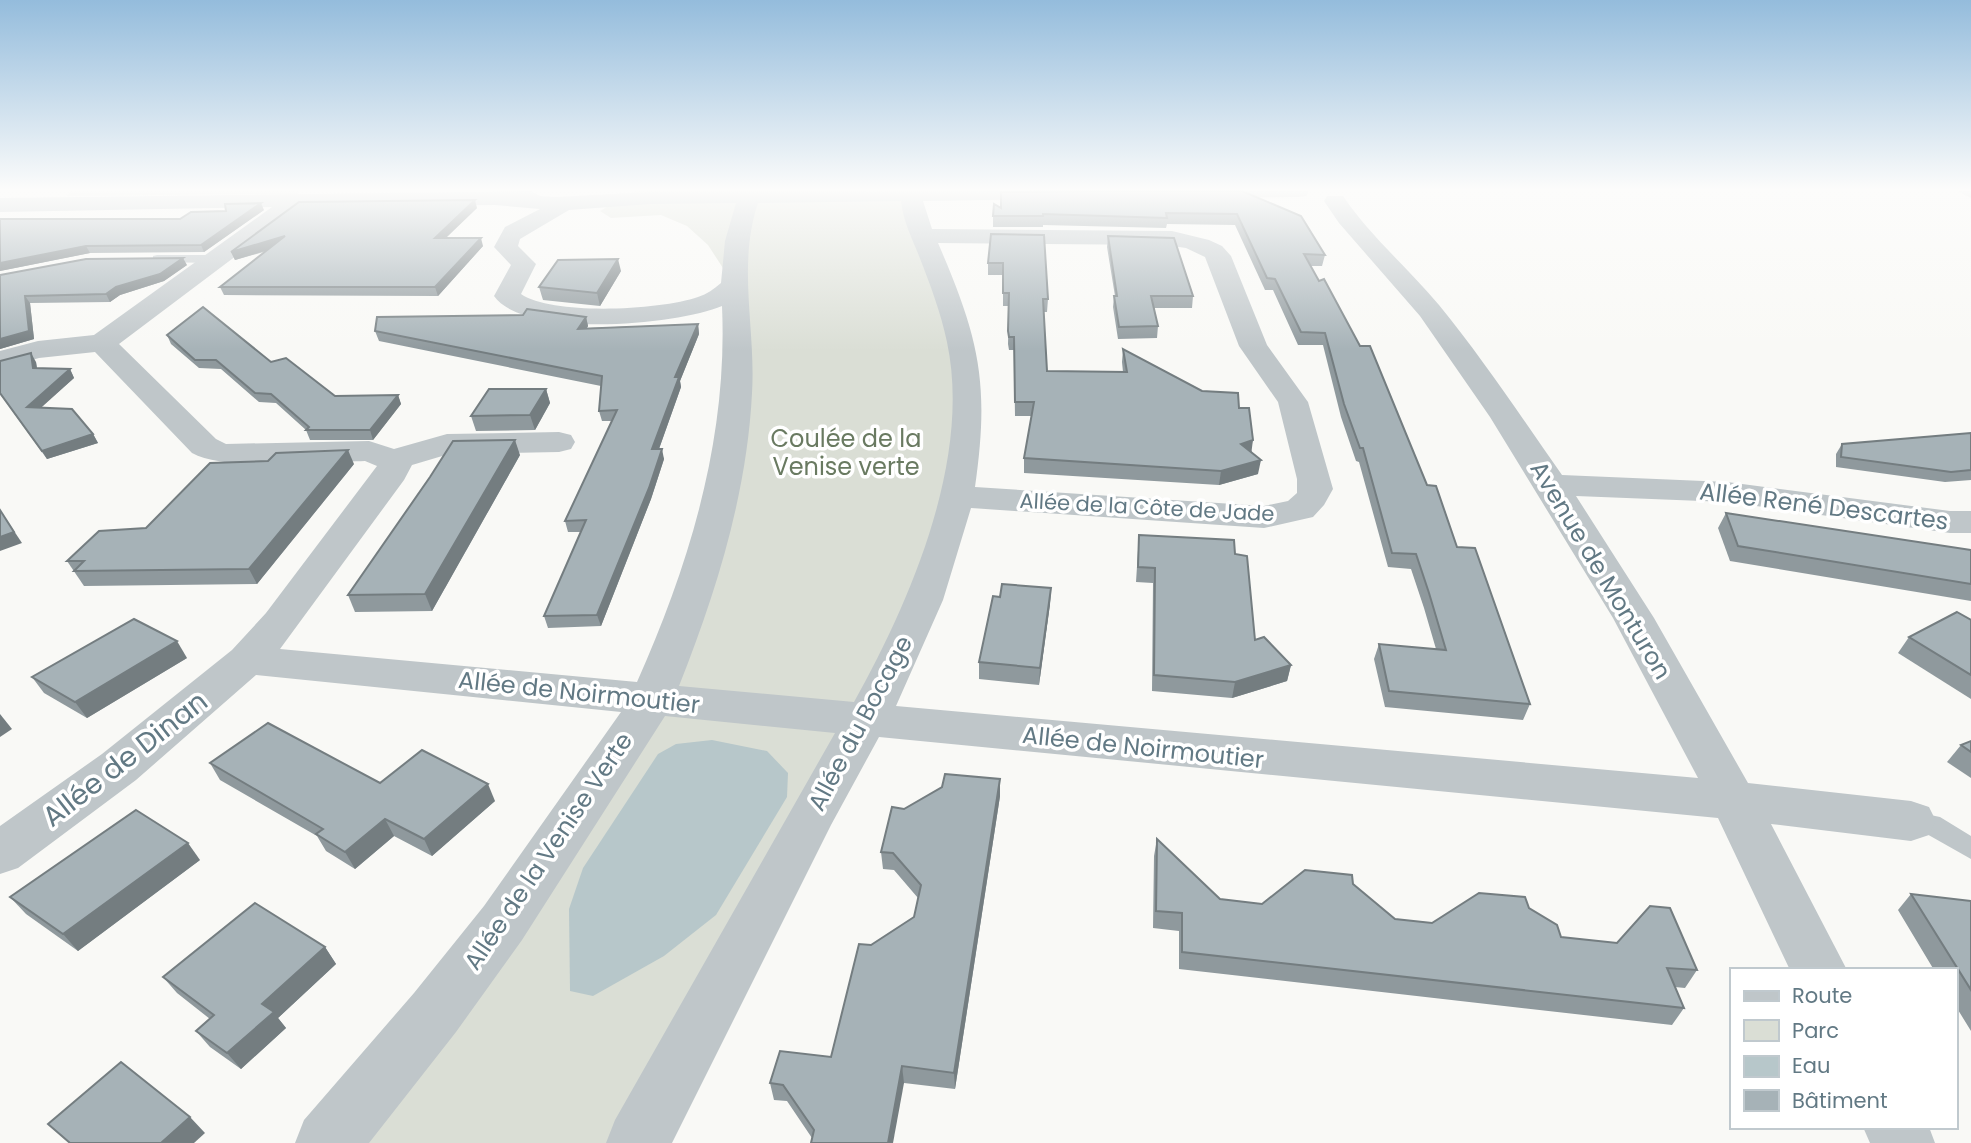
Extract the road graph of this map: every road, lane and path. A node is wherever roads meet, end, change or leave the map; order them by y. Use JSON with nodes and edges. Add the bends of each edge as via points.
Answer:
{"nodes":[{"id":1,"x":237,"y":244,"type":"edge"},
{"id":2,"x":506,"y":244,"type":"edge"},
{"id":3,"x":734,"y":244,"type":"edge"},
{"id":4,"x":926,"y":244,"type":"edge"},
{"id":5,"x":1199,"y":244,"type":"edge"},
{"id":6,"x":1380,"y":244,"type":"edge"},
{"id":7,"x":217,"y":259,"type":"junction"},
{"id":8,"x":141,"y":260,"type":"edge"},
{"id":9,"x":734,"y":285,"type":"junction"},
{"id":10,"x":102,"y":343,"type":"junction"},
{"id":11,"x":0,"y":360,"type":"edge"},
{"id":12,"x":559,"y":442,"type":"dead end"},
{"id":13,"x":393,"y":460,"type":"junction"},
{"id":14,"x":1551,"y":485,"type":"junction"},
{"id":15,"x":956,"y":496,"type":"junction"},
{"id":16,"x":1971,"y":522,"type":"edge"},
{"id":17,"x":247,"y":660,"type":"junction"},
{"id":18,"x":651,"y":699,"type":"junction"},
{"id":19,"x":864,"y":720,"type":"junction"},
{"id":20,"x":1733,"y":800,"type":"junction"},
{"id":21,"x":1921,"y":823,"type":"junction"},
{"id":22,"x":1971,"y":834,"type":"edge"},
{"id":23,"x":1971,"y":849,"type":"edge"},
{"id":24,"x":0,"y":853,"type":"edge"},
{"id":25,"x":1818,"y":968,"type":"edge"},
{"id":26,"x":327,"y":1143,"type":"edge"},
{"id":27,"x":638,"y":1143,"type":"edge"}],
"edges":[{"from":1,"to":7,"type":"street"},
{"from":2,"to":9,"type":"street","via":[[524,264],[507,296],[515,304],[552,314],[620,316],[706,303]]},
{"from":3,"to":9,"type":"street","name":"Allée de la Venise Verte"},
{"from":4,"to":15,"type":"street","name":"Allée du Bocage","via":[[948,295],[964,352],[966,425]]},
{"from":5,"to":15,"type":"street","name":"Allée de la Côte de Jade","via":[[1219,256],[1253,346],[1293,402],[1307,446],[1315,489],[1312,498],[1300,509],[1264,517]]},
{"from":6,"to":14,"type":"street","name":"Avenue de Monturon"},
{"from":7,"to":8,"type":"lane"},
{"from":7,"to":10,"type":"street"},
{"from":9,"to":18,"type":"street","name":"Allée de la Venise Verte","via":[[738,375],[730,445],[715,519],[692,594]]},
{"from":10,"to":11,"type":"street","via":[[38,350]]},
{"from":10,"to":13,"type":"street","via":[[213,452],[369,451]]},
{"from":12,"to":13,"type":"street","via":[[447,444]]},
{"from":13,"to":17,"type":"street","via":[[392,473]]},
{"from":14,"to":16,"type":"street","name":"Allée René Descartes","via":[[1738,493]]},
{"from":14,"to":20,"type":"street","name":"Avenue de Monturon","via":[[1633,619]]},
{"from":15,"to":19,"type":"street","name":"Allée du Bocage","via":[[940,554],[897,660]]},
{"from":17,"to":18,"type":"street","name":"Allée de Noirmoutier"},
{"from":17,"to":24,"type":"street","name":"Allée de Dinan","via":[[119,767]]},
{"from":18,"to":19,"type":"street","name":"Allée de Noirmoutier"},
{"from":18,"to":26,"type":"street","name":"Allée de la Venise Verte","via":[[513,911],[403,1055]]},
{"from":19,"to":20,"type":"street","name":"Allée de Noirmoutier"},
{"from":19,"to":27,"type":"street","name":"Allée du Bocage"},
{"from":20,"to":21,"type":"street","name":"Allée de Noirmoutier"},
{"from":20,"to":25,"type":"street","name":"Avenue de Monturon"},
{"from":21,"to":22,"type":"lane"},
{"from":21,"to":23,"type":"lane"}]}
